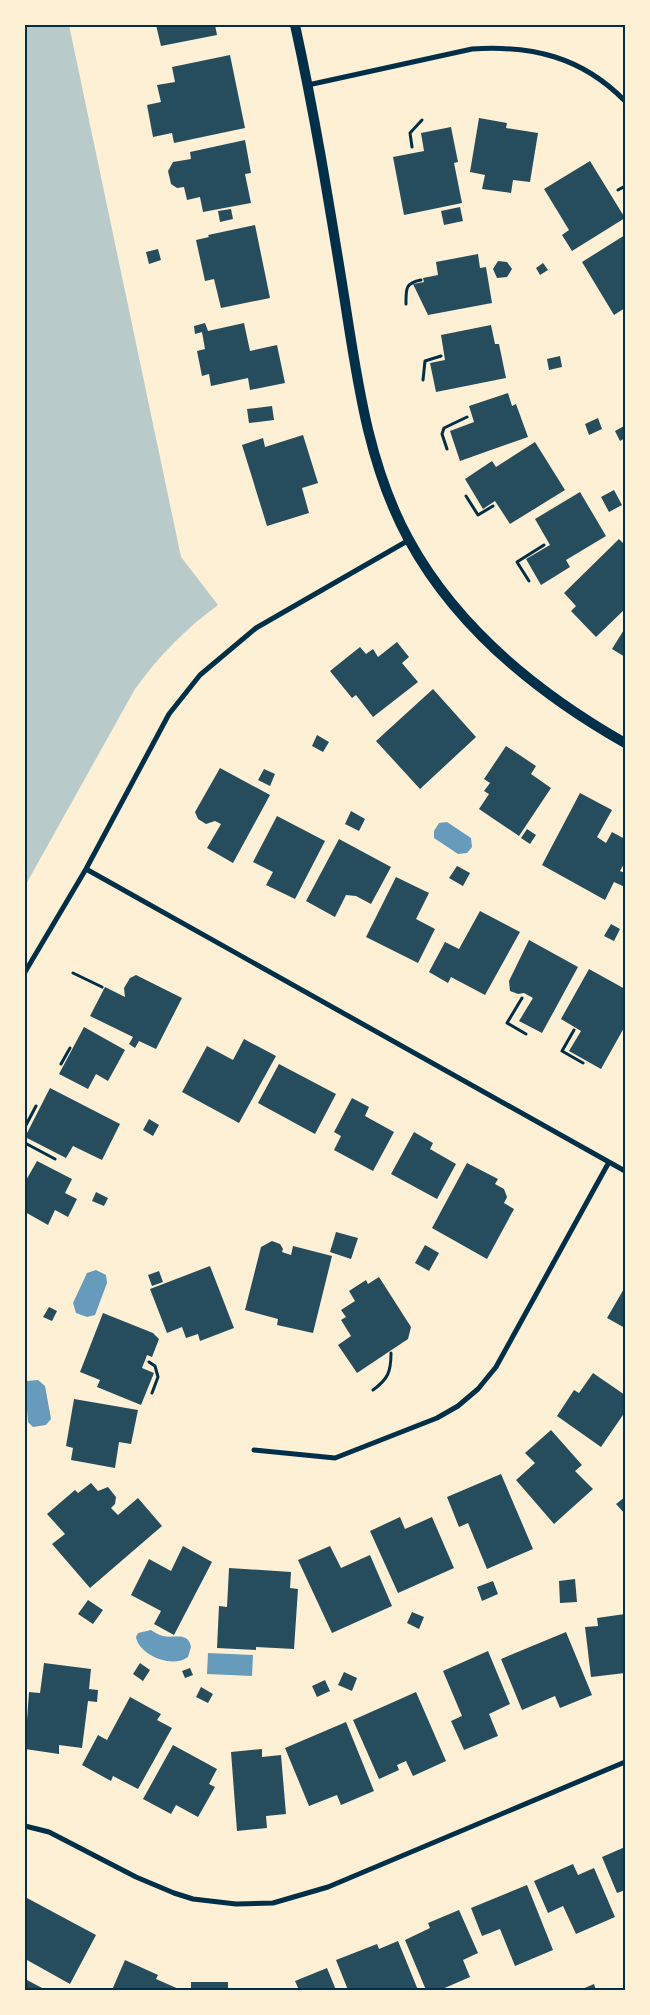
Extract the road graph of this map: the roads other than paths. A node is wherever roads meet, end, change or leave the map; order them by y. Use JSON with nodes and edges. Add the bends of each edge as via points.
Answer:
{"nodes":[{"id":1,"x":296,"y":25,"type":"edge"},
{"id":2,"x":308,"y":85,"type":"junction"},
{"id":3,"x":625,"y":101,"type":"edge"},
{"id":4,"x":409,"y":540,"type":"junction"},
{"id":5,"x":625,"y":742,"type":"edge"},
{"id":6,"x":86,"y":869,"type":"junction"},
{"id":7,"x":25,"y":972,"type":"edge"},
{"id":8,"x":609,"y":1162,"type":"junction"},
{"id":9,"x":625,"y":1171,"type":"edge"},
{"id":10,"x":254,"y":1450,"type":"dead end"},
{"id":11,"x":625,"y":1762,"type":"edge"},
{"id":12,"x":25,"y":1826,"type":"edge"}],
"edges":[{"from":1,"to":2,"type":"main road"},
{"from":2,"to":3,"type":"street","via":[[472,49],[505,48],[562,59],[593,73]]},
{"from":2,"to":4,"type":"main road","via":[[367,427],[381,474]]},
{"from":4,"to":5,"type":"main road","via":[[438,583],[487,641],[535,682]]},
{"from":4,"to":6,"type":"street","via":[[256,628],[200,675],[169,714]]},
{"from":6,"to":7,"type":"street"},
{"from":6,"to":8,"type":"street"},
{"from":8,"to":9,"type":"street"},
{"from":8,"to":10,"type":"street","via":[[496,1368],[458,1406],[437,1418],[336,1458]]},
{"from":11,"to":12,"type":"street","via":[[326,1887],[273,1903],[236,1904],[194,1899],[171,1892],[48,1832]]}]}
